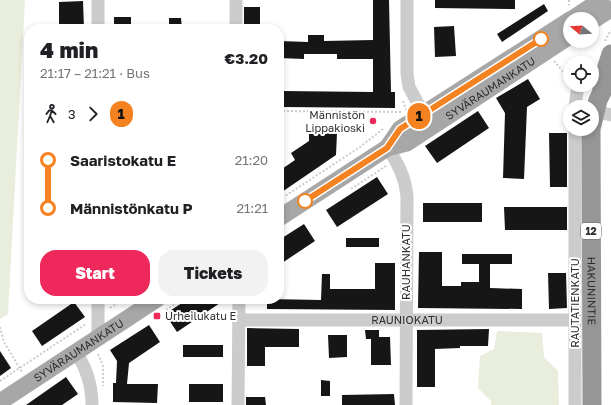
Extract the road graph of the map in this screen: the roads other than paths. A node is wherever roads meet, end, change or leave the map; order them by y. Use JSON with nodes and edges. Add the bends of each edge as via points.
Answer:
{"nodes":[{"id":1,"x":98,"y":0,"type":"edge"},
{"id":2,"x":236,"y":0,"type":"edge"},
{"id":3,"x":407,"y":0,"type":"edge"},
{"id":4,"x":601,"y":0,"type":"edge"},
{"id":5,"x":611,"y":9,"type":"edge"},
{"id":6,"x":583,"y":12,"type":"edge"},
{"id":7,"x":599,"y":17,"type":"edge"},
{"id":8,"x":98,"y":24,"type":"edge"},
{"id":9,"x":236,"y":24,"type":"edge"},
{"id":10,"x":563,"y":25,"type":"edge"},
{"id":11,"x":563,"y":40,"type":"edge"},
{"id":12,"x":611,"y":54,"type":"edge"},
{"id":13,"x":611,"y":74,"type":"edge"},
{"id":14,"x":599,"y":102,"type":"edge"},
{"id":15,"x":599,"y":110,"type":"edge"},
{"id":16,"x":419,"y":114,"type":"junction"},
{"id":17,"x":575,"y":136,"type":"edge"},
{"id":18,"x":597,"y":136,"type":"edge"},
{"id":19,"x":387,"y":148,"type":"junction"},
{"id":20,"x":284,"y":215,"type":"edge"},
{"id":21,"x":98,"y":304,"type":"edge"},
{"id":22,"x":149,"y":304,"type":"edge"},
{"id":23,"x":239,"y":304,"type":"edge"},
{"id":24,"x":238,"y":320,"type":"junction"},
{"id":25,"x":406,"y":320,"type":"junction"},
{"id":26,"x":575,"y":320,"type":"junction"},
{"id":27,"x":98,"y":337,"type":"junction"},
{"id":28,"x":76,"y":352,"type":"junction"},
{"id":29,"x":0,"y":402,"type":"edge"},
{"id":30,"x":92,"y":405,"type":"edge"},
{"id":31,"x":238,"y":405,"type":"edge"},
{"id":32,"x":406,"y":405,"type":"edge"},
{"id":33,"x":575,"y":405,"type":"edge"},
{"id":34,"x":592,"y":405,"type":"edge"}],
"edges":[{"from":1,"to":8,"type":"street"},
{"from":2,"to":9,"type":"street"},
{"from":3,"to":16,"type":"street","via":[[407,74]]},
{"from":4,"to":6,"type":"main road","name":"SYVÄRAUMANKATU"},
{"from":5,"to":7,"type":"main road"},
{"from":10,"to":16,"type":"main road","name":"SYVÄRAUMANKATU"},
{"from":11,"to":16,"type":"main road","name":"SYVÄRAUMANKATU"},
{"from":12,"to":14,"type":"highway","name":"HAKUNINTIE","number":"12","via":[[602,80]]},
{"from":13,"to":15,"type":"highway","name":"HAKUNINTIE","number":"12"},
{"from":16,"to":19,"type":"main road","name":"SYVÄRAUMANKATU","via":[[407,143]]},
{"from":17,"to":26,"type":"street","name":"RAUTATIENKATU"},
{"from":18,"to":34,"type":"highway","name":"HAKUNINTIE","number":"12"},
{"from":19,"to":20,"type":"main road","name":"SYVÄRAUMANKATU"},
{"from":19,"to":25,"type":"street","name":"RAUHANKATU","via":[[405,178],[407,196]]},
{"from":21,"to":27,"type":"street"},
{"from":22,"to":27,"type":"main road","name":"SYVÄRAUMANKATU"},
{"from":23,"to":24,"type":"street"},
{"from":24,"to":25,"type":"street","name":"RAUNIOKATU"},
{"from":24,"to":31,"type":"street"},
{"from":25,"to":26,"type":"street","name":"RAUNIOKATU"},
{"from":25,"to":32,"type":"street","name":"RAUHANKATU"},
{"from":26,"to":33,"type":"street","name":"RAUTATIENKATU"},
{"from":27,"to":28,"type":"main road","name":"SYVÄRAUMANKATU"},
{"from":28,"to":29,"type":"main road","name":"SYVÄRAUMANKATU"},
{"from":28,"to":30,"type":"street","via":[[88,374]]}]}
